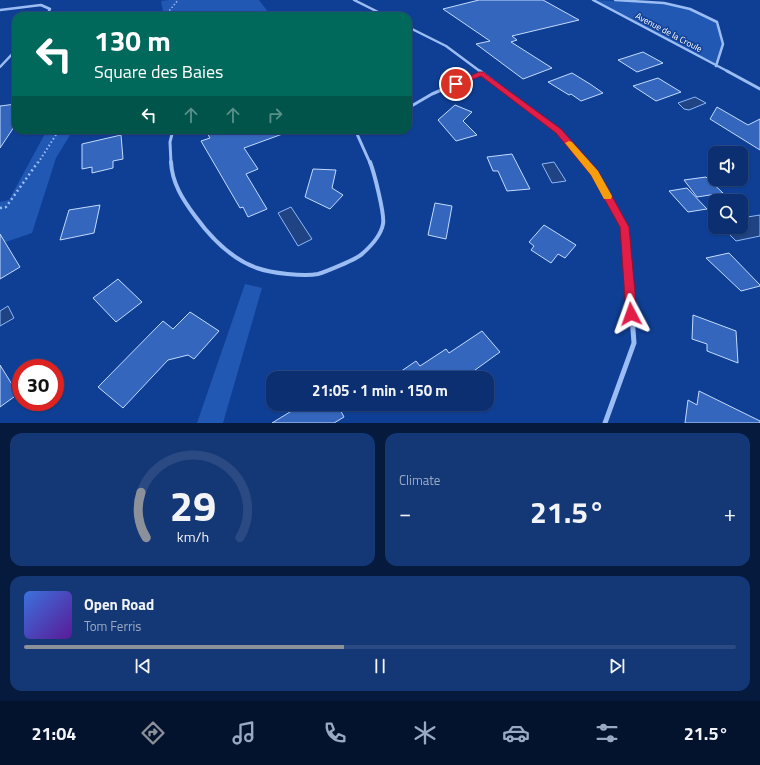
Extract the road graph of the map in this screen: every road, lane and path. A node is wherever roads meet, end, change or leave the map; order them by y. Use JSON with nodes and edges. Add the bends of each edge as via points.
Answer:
{"nodes":[{"id":1,"x":178,"y":0,"type":"edge"},
{"id":2,"x":354,"y":0,"type":"edge"},
{"id":3,"x":593,"y":0,"type":"edge"},
{"id":4,"x":615,"y":0,"type":"edge"},
{"id":5,"x":0,"y":10,"type":"edge"},
{"id":6,"x":48,"y":12,"type":"edge"},
{"id":7,"x":168,"y":12,"type":"edge"},
{"id":8,"x":378,"y":12,"type":"edge"},
{"id":9,"x":412,"y":29,"type":"edge"},
{"id":10,"x":12,"y":54,"type":"edge"},
{"id":11,"x":716,"y":66,"type":"junction"},
{"id":12,"x":0,"y":67,"type":"edge"},
{"id":13,"x":481,"y":73,"type":"junction"},
{"id":14,"x":760,"y":89,"type":"edge"},
{"id":15,"x":412,"y":106,"type":"edge"},
{"id":16,"x":56,"y":134,"type":"edge"},
{"id":17,"x":172,"y":134,"type":"edge"},
{"id":18,"x":357,"y":134,"type":"edge"},
{"id":19,"x":0,"y":208,"type":"edge"},
{"id":20,"x":605,"y":423,"type":"edge"}],
"edges":[{"from":1,"to":7,"type":"path"},
{"from":2,"to":8,"type":"street"},
{"from":3,"to":11,"type":"street","name":"Avenue de la Croule"},
{"from":4,"to":11,"type":"street","name":"Avenue de la Croule","via":[[664,3],[690,9],[717,22],[723,44]]},
{"from":5,"to":6,"type":"street","via":[[41,5],[50,9]]},
{"from":9,"to":13,"type":"street","via":[[446,46]]},
{"from":10,"to":12,"type":"street"},
{"from":11,"to":14,"type":"street","name":"Avenue de la Croule"},
{"from":13,"to":15,"type":"street"},
{"from":13,"to":20,"type":"street","via":[[559,131],[595,173],[625,227],[634,343]]},
{"from":16,"to":19,"type":"path","via":[[26,181],[6,206]]},
{"from":17,"to":18,"type":"street","via":[[172,176],[184,201],[209,235],[233,256],[256,268],[286,274],[317,274],[361,255],[375,240],[383,224],[380,202],[372,168]]}]}
